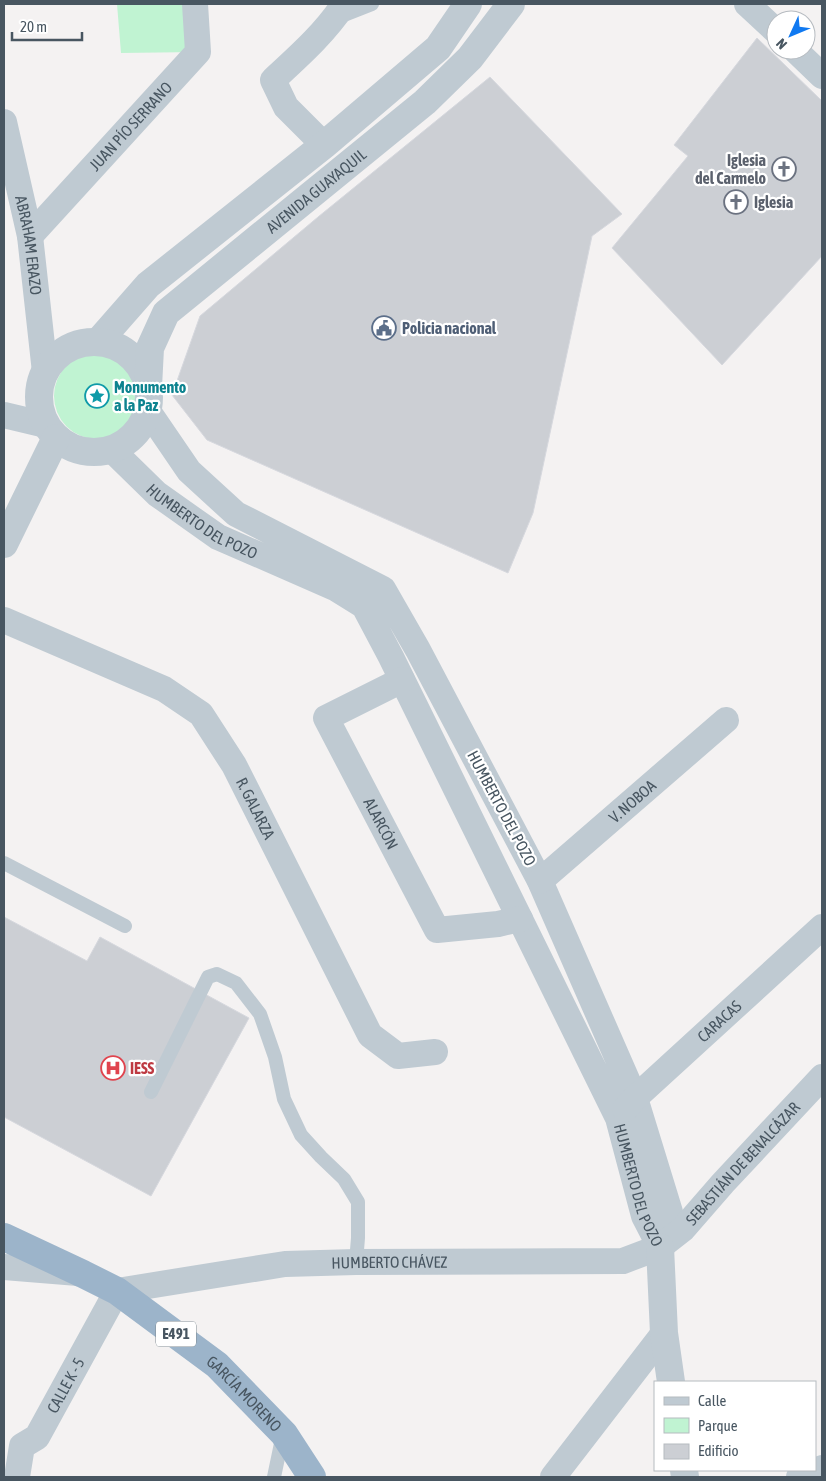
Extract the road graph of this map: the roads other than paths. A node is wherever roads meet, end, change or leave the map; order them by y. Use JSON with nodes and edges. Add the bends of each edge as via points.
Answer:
{"nodes":[{"id":1,"x":195,"y":4,"type":"edge"},
{"id":2,"x":372,"y":4,"type":"edge"},
{"id":3,"x":468,"y":4,"type":"edge"},
{"id":4,"x":511,"y":4,"type":"edge"},
{"id":5,"x":747,"y":4,"type":"edge"},
{"id":6,"x":339,"y":12,"type":"edge"},
{"id":7,"x":766,"y":22,"type":"edge"},
{"id":8,"x":805,"y":60,"type":"edge"},
{"id":9,"x":822,"y":76,"type":"edge"},
{"id":10,"x":4,"y":122,"type":"edge"},
{"id":11,"x":324,"y":145,"type":"junction"},
{"id":12,"x":30,"y":236,"type":"junction"},
{"id":13,"x":98,"y":342,"type":"junction"},
{"id":14,"x":45,"y":372,"type":"junction"},
{"id":15,"x":148,"y":399,"type":"junction"},
{"id":16,"x":4,"y":415,"type":"edge"},
{"id":17,"x":51,"y":431,"type":"junction"},
{"id":18,"x":112,"y":450,"type":"junction"},
{"id":19,"x":4,"y":544,"type":"edge"},
{"id":20,"x":4,"y":620,"type":"edge"},
{"id":21,"x":402,"y":680,"type":"junction"},
{"id":22,"x":726,"y":720,"type":"dead end"},
{"id":23,"x":4,"y":863,"type":"edge"},
{"id":24,"x":540,"y":881,"type":"junction"},
{"id":25,"x":520,"y":919,"type":"junction"},
{"id":26,"x":124,"y":926,"type":"dead end"},
{"id":27,"x":822,"y":927,"type":"edge"},
{"id":28,"x":435,"y":1052,"type":"dead end"},
{"id":29,"x":821,"y":1079,"type":"edge"},
{"id":30,"x":151,"y":1092,"type":"dead end"},
{"id":31,"x":635,"y":1098,"type":"junction"},
{"id":32,"x":618,"y":1118,"type":"junction"},
{"id":33,"x":4,"y":1237,"type":"edge"},
{"id":34,"x":660,"y":1247,"type":"junction"},
{"id":35,"x":356,"y":1262,"type":"junction"},
{"id":36,"x":4,"y":1267,"type":"edge"},
{"id":37,"x":83,"y":1274,"type":"junction"},
{"id":38,"x":117,"y":1291,"type":"junction"},
{"id":39,"x":664,"y":1333,"type":"junction"},
{"id":40,"x":671,"y":1381,"type":"edge"},
{"id":41,"x":284,"y":1434,"type":"junction"},
{"id":42,"x":814,"y":1471,"type":"edge"},
{"id":43,"x":17,"y":1477,"type":"edge"},
{"id":44,"x":274,"y":1477,"type":"edge"},
{"id":45,"x":312,"y":1477,"type":"edge"},
{"id":46,"x":553,"y":1477,"type":"edge"},
{"id":47,"x":799,"y":1477,"type":"edge"}],
"edges":[{"from":1,"to":12,"type":"street","name":"JUAN PÍO SERRANO","via":[[198,52]]},
{"from":2,"to":6,"type":"lane"},
{"from":3,"to":11,"type":"street","name":"AVENIDA GUAYAQUIL","via":[[438,48]]},
{"from":4,"to":15,"type":"street","name":"AVENIDA GUAYAQUIL","via":[[470,58],[424,102],[166,313],[150,348]]},
{"from":5,"to":7,"type":"street"},
{"from":6,"to":11,"type":"street","via":[[306,50],[273,80],[286,107]]},
{"from":8,"to":9,"type":"street"},
{"from":10,"to":12,"type":"street","name":"ABRAHAM ERAZO"},
{"from":11,"to":13,"type":"street","name":"AVENIDA GUAYAQUIL","via":[[148,285]]},
{"from":12,"to":14,"type":"street","name":"ABRAHAM ERAZO"},
{"from":13,"to":14,"type":"street","via":[[66,349]]},
{"from":13,"to":15,"type":"street","via":[[130,356],[142,370]]},
{"from":14,"to":17,"type":"street","via":[[40,389],[40,408]]},
{"from":15,"to":18,"type":"street","via":[[140,428],[128,441]]},
{"from":15,"to":24,"type":"street","name":"HUMBERTO DEL POZO","via":[[189,471],[236,514],[383,589]]},
{"from":16,"to":17,"type":"street"},
{"from":17,"to":18,"type":"street","via":[[69,446],[83,451]]},
{"from":17,"to":19,"type":"street"},
{"from":18,"to":21,"type":"street","name":"HUMBERTO DEL POZO","via":[[157,494],[218,537],[335,588],[364,606]]},
{"from":20,"to":28,"type":"street","name":"R. GALARZA","via":[[164,689],[201,714],[234,765],[370,1035],[398,1056]]},
{"from":21,"to":25,"type":"street","name":"HUMBERTO DEL POZO"},
{"from":21,"to":25,"type":"street","name":"ALARCÓN","via":[[326,718],[437,930]]},
{"from":22,"to":24,"type":"street","name":"V. NOBOA"},
{"from":23,"to":26,"type":"lane"},
{"from":24,"to":31,"type":"street","name":"HUMBERTO DEL POZO"},
{"from":25,"to":32,"type":"street","name":"HUMBERTO DEL POZO"},
{"from":27,"to":31,"type":"street","name":"CARACAS"},
{"from":29,"to":34,"type":"street","name":"SEBASTIÁN DE BENALCÁZAR","via":[[683,1229]]},
{"from":30,"to":35,"type":"lane","via":[[208,977],[218,974],[236,983],[260,1014],[275,1057],[284,1099],[301,1135],[344,1179],[358,1202]]},
{"from":31,"to":32,"type":"street","name":"CARACAS"},
{"from":31,"to":34,"type":"street","name":"HUMBERTO DEL POZO","via":[[670,1212]]},
{"from":32,"to":34,"type":"street","name":"HUMBERTO DEL POZO","via":[[644,1216]]},
{"from":33,"to":37,"type":"highway","name":"GARCÍA MORENO","number":"E491"},
{"from":34,"to":35,"type":"street","name":"HUMBERTO CHÁVEZ","via":[[624,1261]]},
{"from":34,"to":39,"type":"street"},
{"from":35,"to":38,"type":"street","name":"HUMBERTO CHÁVEZ","via":[[285,1264]]},
{"from":36,"to":37,"type":"street"},
{"from":37,"to":38,"type":"highway","name":"GARCÍA MORENO","number":"E491"},
{"from":38,"to":41,"type":"highway","name":"GARCÍA MORENO","number":"E491","via":[[217,1364]]},
{"from":38,"to":43,"type":"street","name":"CALLE K - 5","via":[[37,1437],[22,1446]]},
{"from":39,"to":40,"type":"street"},
{"from":39,"to":46,"type":"street"},
{"from":41,"to":44,"type":"lane"},
{"from":41,"to":45,"type":"highway","name":"GARCÍA MORENO","number":"E491"},
{"from":42,"to":47,"type":"street"}]}
